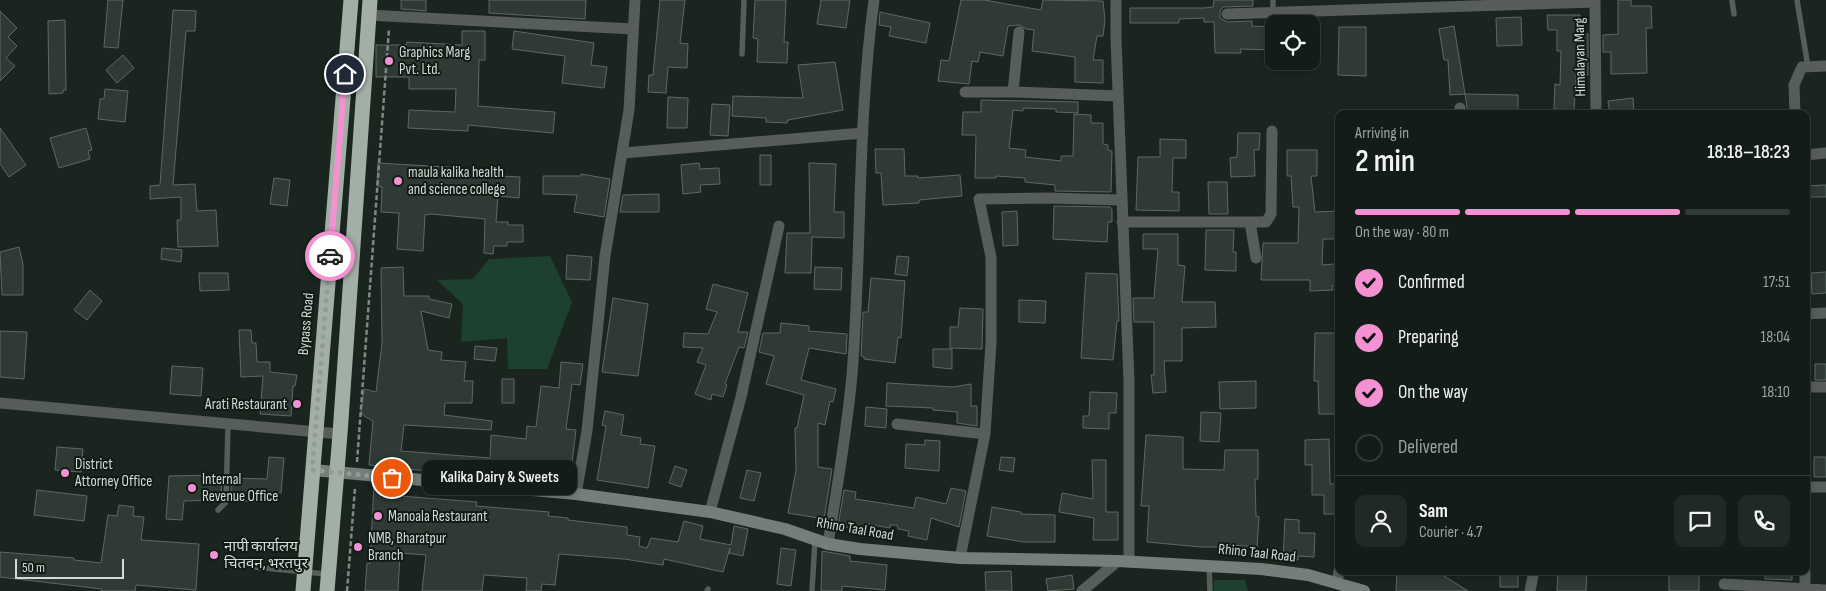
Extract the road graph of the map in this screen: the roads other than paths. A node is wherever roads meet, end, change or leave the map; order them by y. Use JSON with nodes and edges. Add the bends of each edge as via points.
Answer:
{"nodes":[{"id":1,"x":351,"y":0,"type":"edge"},
{"id":2,"x":635,"y":0,"type":"edge"},
{"id":3,"x":744,"y":0,"type":"edge"},
{"id":4,"x":874,"y":0,"type":"edge"},
{"id":5,"x":1116,"y":0,"type":"edge"},
{"id":6,"x":1273,"y":0,"type":"edge"},
{"id":7,"x":1732,"y":0,"type":"edge"},
{"id":8,"x":1798,"y":0,"type":"edge"},
{"id":9,"x":1595,"y":1,"type":"edge"},
{"id":10,"x":1409,"y":5,"type":"edge"},
{"id":11,"x":369,"y":8,"type":"edge"},
{"id":12,"x":1273,"y":13,"type":"junction"},
{"id":13,"x":1227,"y":14,"type":"dead end"},
{"id":14,"x":1734,"y":14,"type":"dead end"},
{"id":15,"x":634,"y":29,"type":"junction"},
{"id":16,"x":1019,"y":32,"type":"dead end"},
{"id":17,"x":742,"y":54,"type":"dead end"},
{"id":18,"x":1826,"y":66,"type":"edge"},
{"id":19,"x":1808,"y":68,"type":"junction"},
{"id":20,"x":965,"y":92,"type":"dead end"},
{"id":21,"x":1013,"y":92,"type":"junction"},
{"id":22,"x":1118,"y":96,"type":"junction"},
{"id":23,"x":1596,"y":110,"type":"edge"},
{"id":24,"x":1795,"y":110,"type":"edge"},
{"id":25,"x":1272,"y":131,"type":"dead end"},
{"id":26,"x":863,"y":133,"type":"junction"},
{"id":27,"x":623,"y":153,"type":"junction"},
{"id":28,"x":1826,"y":153,"type":"edge"},
{"id":29,"x":1810,"y":155,"type":"edge"},
{"id":30,"x":1121,"y":200,"type":"junction"},
{"id":31,"x":1122,"y":222,"type":"junction"},
{"id":32,"x":1250,"y":222,"type":"junction"},
{"id":33,"x":779,"y":226,"type":"dead end"},
{"id":34,"x":1256,"y":258,"type":"dead end"},
{"id":35,"x":1826,"y":313,"type":"edge"},
{"id":36,"x":1810,"y":314,"type":"edge"},
{"id":37,"x":1810,"y":387,"type":"edge"},
{"id":38,"x":1826,"y":387,"type":"edge"},
{"id":39,"x":0,"y":403,"type":"edge"},
{"id":40,"x":896,"y":424,"type":"dead end"},
{"id":41,"x":228,"y":425,"type":"junction"},
{"id":42,"x":315,"y":431,"type":"junction"},
{"id":43,"x":340,"y":434,"type":"junction"},
{"id":44,"x":985,"y":434,"type":"junction"},
{"id":45,"x":312,"y":470,"type":"junction"},
{"id":46,"x":337,"y":472,"type":"junction"},
{"id":47,"x":1810,"y":487,"type":"edge"},
{"id":48,"x":1826,"y":487,"type":"edge"},
{"id":49,"x":576,"y":494,"type":"junction"},
{"id":50,"x":218,"y":510,"type":"dead end"},
{"id":51,"x":710,"y":512,"type":"junction"},
{"id":52,"x":814,"y":540,"type":"junction"},
{"id":53,"x":828,"y":544,"type":"junction"},
{"id":54,"x":960,"y":558,"type":"junction"},
{"id":55,"x":1123,"y":562,"type":"junction"},
{"id":56,"x":1209,"y":565,"type":"junction"},
{"id":57,"x":253,"y":567,"type":"dead end"},
{"id":58,"x":304,"y":572,"type":"junction"},
{"id":59,"x":328,"y":574,"type":"junction"},
{"id":60,"x":1533,"y":575,"type":"edge"},
{"id":61,"x":1805,"y":575,"type":"edge"},
{"id":62,"x":1338,"y":577,"type":"edge"},
{"id":63,"x":1724,"y":584,"type":"dead end"},
{"id":64,"x":1806,"y":590,"type":"edge"},
{"id":65,"x":1826,"y":590,"type":"edge"},
{"id":66,"x":303,"y":591,"type":"edge"},
{"id":67,"x":327,"y":591,"type":"edge"},
{"id":68,"x":812,"y":591,"type":"edge"},
{"id":69,"x":1082,"y":591,"type":"edge"},
{"id":70,"x":1210,"y":591,"type":"edge"},
{"id":71,"x":1364,"y":591,"type":"edge"},
{"id":72,"x":1530,"y":591,"type":"edge"}],
"edges":[{"from":1,"to":42,"type":"highway","name":"Bypass Road"},
{"from":2,"to":15,"type":"street"},
{"from":3,"to":17,"type":"lane"},
{"from":4,"to":26,"type":"street"},
{"from":5,"to":22,"type":"street"},
{"from":6,"to":12,"type":"lane"},
{"from":7,"to":14,"type":"lane"},
{"from":8,"to":19,"type":"lane"},
{"from":9,"to":10,"type":"street"},
{"from":9,"to":23,"type":"street","name":"Himalayan Marg"},
{"from":10,"to":12,"type":"street"},
{"from":11,"to":15,"type":"street","via":[[390,16]]},
{"from":11,"to":43,"type":"highway"},
{"from":12,"to":13,"type":"street"},
{"from":15,"to":27,"type":"street"},
{"from":16,"to":21,"type":"street"},
{"from":18,"to":19,"type":"street"},
{"from":19,"to":24,"type":"street","via":[[1802,68],[1794,85]]},
{"from":20,"to":21,"type":"street"},
{"from":21,"to":22,"type":"street"},
{"from":22,"to":30,"type":"street"},
{"from":25,"to":32,"type":"street","via":[[1271,214],[1266,222]]},
{"from":26,"to":27,"type":"street"},
{"from":26,"to":53,"type":"street","via":[[852,374]]},
{"from":27,"to":49,"type":"street","via":[[606,256]]},
{"from":28,"to":29,"type":"street"},
{"from":30,"to":31,"type":"street"},
{"from":30,"to":44,"type":"street","via":[[979,200],[992,257]]},
{"from":31,"to":32,"type":"street"},
{"from":31,"to":55,"type":"street","via":[[1129,382]]},
{"from":32,"to":34,"type":"street"},
{"from":33,"to":51,"type":"street","via":[[741,397]]},
{"from":35,"to":36,"type":"street"},
{"from":37,"to":38,"type":"street"},
{"from":39,"to":41,"type":"street"},
{"from":40,"to":44,"type":"street"},
{"from":41,"to":42,"type":"street"},
{"from":41,"to":50,"type":"lane","via":[[226,502]]},
{"from":42,"to":43,"type":"street"},
{"from":42,"to":45,"type":"highway","name":"Bypass Road"},
{"from":43,"to":46,"type":"highway"},
{"from":44,"to":54,"type":"street"},
{"from":45,"to":46,"type":"street","name":"Rhino Taal Road"},
{"from":45,"to":58,"type":"highway","name":"Bypass Road"},
{"from":46,"to":49,"type":"street","name":"Rhino Taal Road"},
{"from":46,"to":59,"type":"highway"},
{"from":47,"to":48,"type":"street"},
{"from":49,"to":51,"type":"street","name":"Rhino Taal Road"},
{"from":51,"to":52,"type":"street","name":"Rhino Taal Road","via":[[785,529]]},
{"from":52,"to":53,"type":"street","name":"Rhino Taal Road"},
{"from":52,"to":68,"type":"lane"},
{"from":53,"to":54,"type":"street","name":"Rhino Taal Road"},
{"from":54,"to":55,"type":"street","name":"Rhino Taal Road"},
{"from":55,"to":56,"type":"street","name":"Rhino Taal Road"},
{"from":55,"to":69,"type":"street"},
{"from":56,"to":62,"type":"street","name":"Rhino Taal Road"},
{"from":56,"to":70,"type":"lane"},
{"from":57,"to":58,"type":"lane"},
{"from":58,"to":59,"type":"lane"},
{"from":58,"to":66,"type":"highway","name":"Bypass Road"},
{"from":59,"to":67,"type":"highway"},
{"from":60,"to":72,"type":"street"},
{"from":61,"to":64,"type":"street"},
{"from":62,"to":71,"type":"street","name":"Rhino Taal Road"},
{"from":63,"to":64,"type":"street"},
{"from":64,"to":65,"type":"street"}]}
